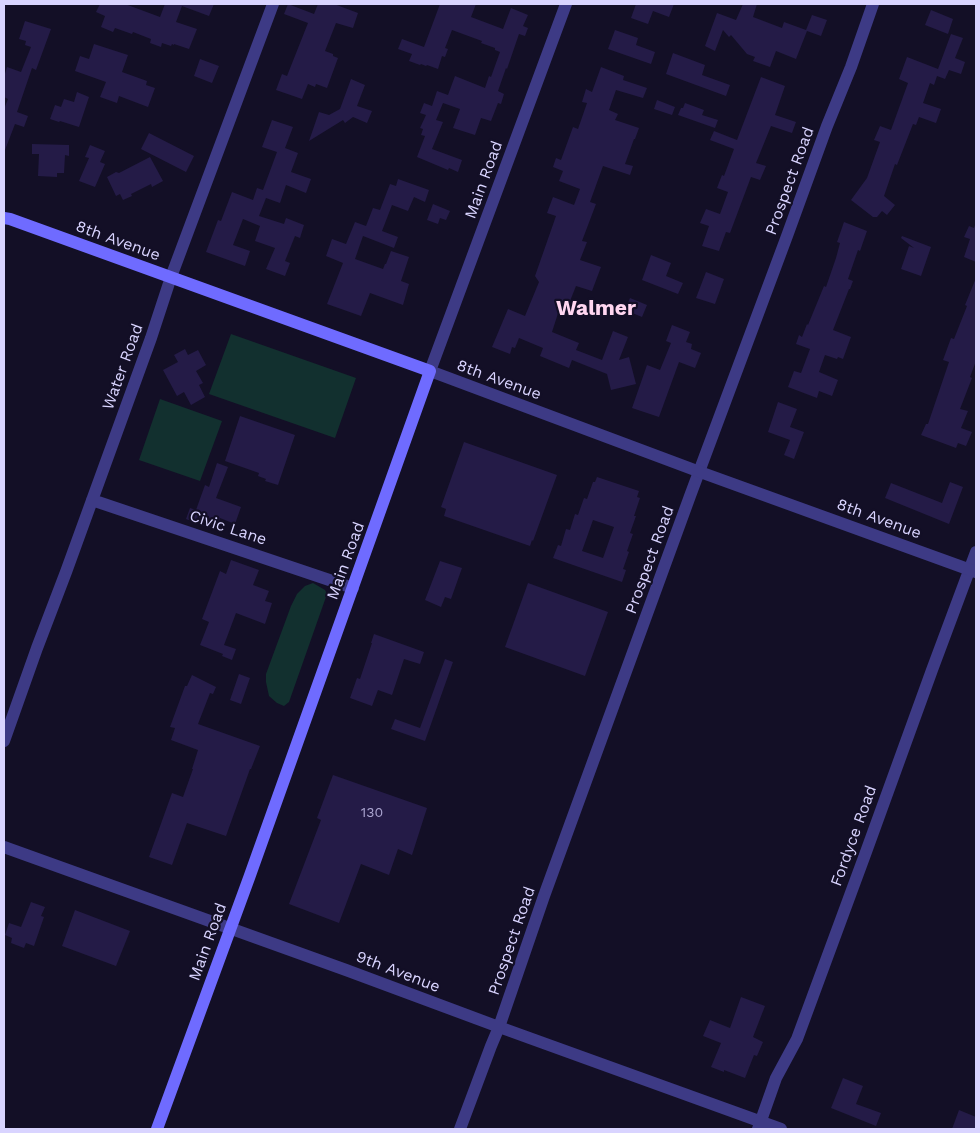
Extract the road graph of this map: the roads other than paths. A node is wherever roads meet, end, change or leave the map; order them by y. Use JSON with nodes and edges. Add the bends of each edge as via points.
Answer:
{"nodes":[{"id":1,"x":273,"y":4,"type":"edge"},
{"id":2,"x":566,"y":4,"type":"edge"},
{"id":3,"x":873,"y":4,"type":"edge"},
{"id":4,"x":6,"y":217,"type":"edge"},
{"id":5,"x":171,"y":277,"type":"junction"},
{"id":6,"x":430,"y":371,"type":"junction"},
{"id":7,"x":700,"y":472,"type":"junction"},
{"id":8,"x":92,"y":500,"type":"junction"},
{"id":9,"x":976,"y":552,"type":"edge"},
{"id":10,"x":973,"y":570,"type":"edge"},
{"id":11,"x":353,"y":588,"type":"junction"},
{"id":12,"x":4,"y":741,"type":"edge"},
{"id":13,"x":4,"y":847,"type":"edge"},
{"id":14,"x":230,"y":929,"type":"junction"},
{"id":15,"x":499,"y":1027,"type":"junction"},
{"id":16,"x":759,"y":1126,"type":"edge"},
{"id":17,"x":157,"y":1129,"type":"edge"},
{"id":18,"x":460,"y":1129,"type":"edge"},
{"id":19,"x":780,"y":1129,"type":"edge"}],
"edges":[{"from":1,"to":5,"type":"street","name":"Water Road"},
{"from":2,"to":6,"type":"street","name":"Main Road"},
{"from":3,"to":7,"type":"street","name":"Prospect Road"},
{"from":4,"to":5,"type":"main road","name":"8th Avenue"},
{"from":5,"to":6,"type":"main road","name":"8th Avenue"},
{"from":5,"to":8,"type":"street","name":"Water Road"},
{"from":6,"to":7,"type":"street","name":"8th Avenue"},
{"from":6,"to":11,"type":"main road","name":"Main Road"},
{"from":7,"to":10,"type":"street","name":"8th Avenue"},
{"from":7,"to":15,"type":"street","name":"Prospect Road"},
{"from":8,"to":11,"type":"street","name":"Civic Lane"},
{"from":8,"to":12,"type":"street","name":"Water Road"},
{"from":9,"to":10,"type":"street","name":"Fordyce Road"},
{"from":10,"to":16,"type":"street","name":"Fordyce Road","via":[[932,670],[797,1039],[776,1078]]},
{"from":11,"to":14,"type":"main road","name":"Main Road"},
{"from":13,"to":14,"type":"street","name":"9th Avenue"},
{"from":14,"to":15,"type":"street","name":"9th Avenue"},
{"from":14,"to":17,"type":"main road","name":"Main Road"},
{"from":15,"to":16,"type":"street","name":"9th Avenue"},
{"from":15,"to":18,"type":"street","name":"Prospect Road"},
{"from":16,"to":19,"type":"street","name":"9th Avenue"}]}
